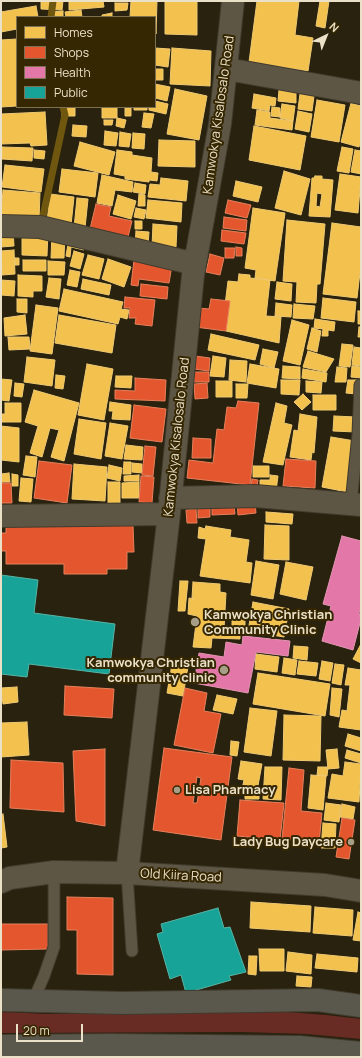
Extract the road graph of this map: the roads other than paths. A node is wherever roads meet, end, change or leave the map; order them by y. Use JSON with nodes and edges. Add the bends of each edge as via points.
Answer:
{"nodes":[{"id":1,"x":233,"y":1,"type":"edge"},
{"id":2,"x":227,"y":69,"type":"junction"},
{"id":3,"x":361,"y":93,"type":"edge"},
{"id":4,"x":1,"y":226,"type":"edge"},
{"id":5,"x":195,"y":264,"type":"junction"},
{"id":6,"x":360,"y":385,"type":"dead end"},
{"id":7,"x":356,"y":504,"type":"edge"},
{"id":8,"x":170,"y":506,"type":"junction"},
{"id":9,"x":1,"y":516,"type":"edge"},
{"id":10,"x":54,"y":872,"type":"junction"},
{"id":11,"x":128,"y":873,"type":"junction"},
{"id":12,"x":1,"y":882,"type":"edge"},
{"id":13,"x":361,"y":891,"type":"edge"},
{"id":14,"x":132,"y":951,"type":"dead end"},
{"id":15,"x":1,"y":1000,"type":"edge"},
{"id":16,"x":33,"y":1001,"type":"junction"},
{"id":17,"x":361,"y":1006,"type":"edge"},
{"id":18,"x":1,"y":1046,"type":"edge"},
{"id":19,"x":361,"y":1053,"type":"edge"}],
"edges":[{"from":1,"to":2,"type":"street","name":"Kamwokya Kisalosalo Road"},
{"from":2,"to":3,"type":"street"},
{"from":2,"to":5,"type":"street","name":"Kamwokya Kisalosalo Road"},
{"from":4,"to":5,"type":"street","via":[[40,227]]},
{"from":5,"to":8,"type":"street","name":"Kamwokya Kisalosalo Road"},
{"from":6,"to":7,"type":"lane"},
{"from":7,"to":8,"type":"street","via":[[255,496]]},
{"from":8,"to":9,"type":"street"},
{"from":8,"to":11,"type":"street","name":"Kamwokya Kisalosalo Road"},
{"from":10,"to":11,"type":"street","name":"Old Kiira Road"},
{"from":10,"to":12,"type":"street","name":"Old Kiira Road","via":[[10,878]]},
{"from":10,"to":16,"type":"lane","via":[[54,947]]},
{"from":11,"to":13,"type":"street","name":"Old Kiira Road","via":[[325,885]]},
{"from":11,"to":14,"type":"lane"},
{"from":15,"to":16,"type":"main road"},
{"from":16,"to":17,"type":"main road","via":[[122,1003],[318,1000]]},
{"from":18,"to":19,"type":"main road","via":[[299,1047]]}]}
